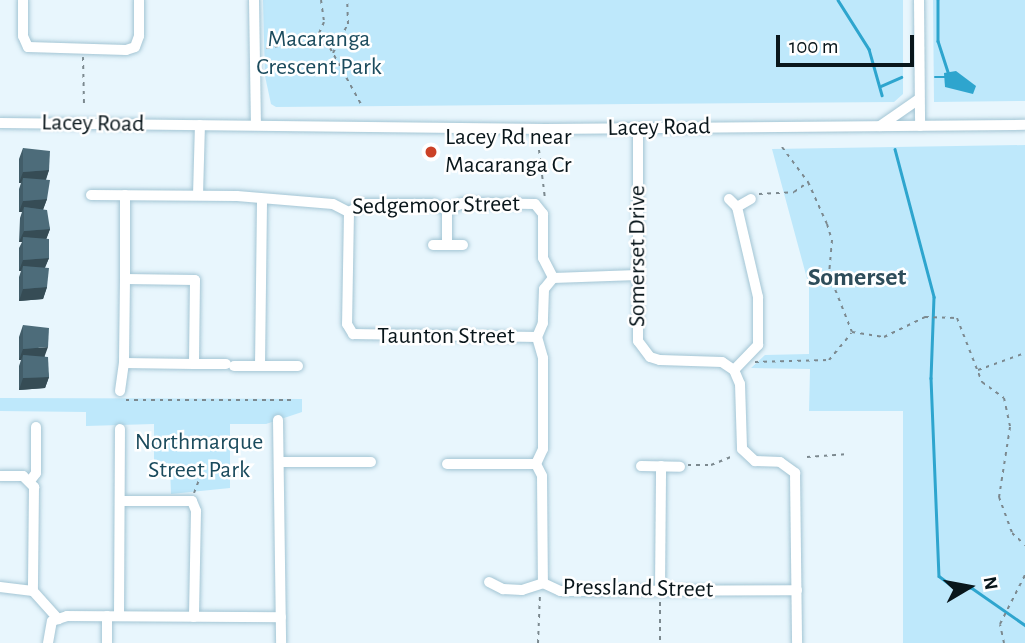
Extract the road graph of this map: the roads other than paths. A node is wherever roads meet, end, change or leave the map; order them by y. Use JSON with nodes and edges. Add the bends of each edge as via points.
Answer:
{"nodes":[{"id":1,"x":23,"y":0,"type":"edge"},
{"id":2,"x":139,"y":0,"type":"edge"},
{"id":3,"x":254,"y":0,"type":"edge"},
{"id":4,"x":919,"y":0,"type":"edge"},
{"id":5,"x":919,"y":99,"type":"junction"},
{"id":6,"x":0,"y":123,"type":"edge"},
{"id":7,"x":200,"y":125,"type":"junction"},
{"id":8,"x":256,"y":125,"type":"junction"},
{"id":9,"x":1025,"y":125,"type":"edge"},
{"id":10,"x":880,"y":126,"type":"junction"},
{"id":11,"x":920,"y":126,"type":"junction"},
{"id":12,"x":639,"y":129,"type":"junction"},
{"id":13,"x":91,"y":195,"type":"dead end"},
{"id":14,"x":125,"y":195,"type":"junction"},
{"id":15,"x":198,"y":195,"type":"junction"},
{"id":16,"x":262,"y":199,"type":"junction"},
{"id":17,"x":751,"y":199,"type":"road end"},
{"id":18,"x":447,"y":210,"type":"junction"},
{"id":19,"x":349,"y":212,"type":"junction"},
{"id":20,"x":433,"y":245,"type":"dead end"},
{"id":21,"x":447,"y":245,"type":"junction"},
{"id":22,"x":463,"y":245,"type":"dead end"},
{"id":23,"x":638,"y":275,"type":"junction"},
{"id":24,"x":553,"y":278,"type":"junction"},
{"id":25,"x":125,"y":279,"type":"junction"},
{"id":26,"x":537,"y":337,"type":"junction"},
{"id":27,"x":124,"y":363,"type":"junction"},
{"id":28,"x":194,"y":364,"type":"junction"},
{"id":29,"x":260,"y":366,"type":"junction"},
{"id":30,"x":298,"y":366,"type":"dead end"},
{"id":31,"x":734,"y":370,"type":"junction"},
{"id":32,"x":120,"y":391,"type":"road end"},
{"id":33,"x":278,"y":420,"type":"dead end"},
{"id":34,"x":36,"y":426,"type":"dead end"},
{"id":35,"x":120,"y":429,"type":"dead end"},
{"id":36,"x":281,"y":462,"type":"junction"},
{"id":37,"x":372,"y":463,"type":"dead end"},
{"id":38,"x":447,"y":464,"type":"dead end"},
{"id":39,"x":536,"y":464,"type":"junction"},
{"id":40,"x":641,"y":466,"type":"dead end"},
{"id":41,"x":660,"y":466,"type":"junction"},
{"id":42,"x":680,"y":467,"type":"road end"},
{"id":43,"x":0,"y":476,"type":"edge"},
{"id":44,"x":30,"y":481,"type":"junction"},
{"id":45,"x":120,"y":501,"type":"junction"},
{"id":46,"x":489,"y":582,"type":"dead end"},
{"id":47,"x":543,"y":583,"type":"junction"},
{"id":48,"x":0,"y":587,"type":"edge"},
{"id":49,"x":660,"y":590,"type":"junction"},
{"id":50,"x":797,"y":590,"type":"junction"},
{"id":51,"x":33,"y":591,"type":"junction"},
{"id":52,"x":107,"y":616,"type":"junction"},
{"id":53,"x":119,"y":616,"type":"junction"},
{"id":54,"x":194,"y":617,"type":"junction"},
{"id":55,"x":281,"y":617,"type":"junction"},
{"id":56,"x":58,"y":619,"type":"junction"},
{"id":57,"x":48,"y":643,"type":"edge"},
{"id":58,"x":107,"y":643,"type":"edge"},
{"id":59,"x":281,"y":643,"type":"edge"},
{"id":60,"x":797,"y":643,"type":"edge"}],
"edges":[{"from":1,"to":2,"type":"street","via":[[23,36],[29,47],[82,49],[135,47]]},
{"from":3,"to":8,"type":"street"},
{"from":4,"to":5,"type":"street"},
{"from":5,"to":10,"type":"street"},
{"from":5,"to":11,"type":"street"},
{"from":6,"to":7,"type":"street","name":"Lacey Road"},
{"from":7,"to":8,"type":"street","name":"Lacey Road"},
{"from":7,"to":15,"type":"street"},
{"from":8,"to":12,"type":"street","name":"Lacey Road"},
{"from":9,"to":11,"type":"street","name":"Lacey Road"},
{"from":10,"to":11,"type":"street","name":"Lacey Road"},
{"from":10,"to":12,"type":"street","name":"Lacey Road"},
{"from":12,"to":23,"type":"street","name":"Somerset Drive"},
{"from":13,"to":14,"type":"street","name":"Sedgemoor Street"},
{"from":14,"to":15,"type":"street","name":"Sedgemoor Street"},
{"from":14,"to":25,"type":"street"},
{"from":15,"to":16,"type":"street","name":"Sedgemoor Street"},
{"from":16,"to":19,"type":"street","name":"Sedgemoor Street","via":[[332,204]]},
{"from":16,"to":29,"type":"street"},
{"from":17,"to":31,"type":"street","via":[[733,203],[758,297],[758,345]]},
{"from":18,"to":19,"type":"street","name":"Sedgemoor Street","via":[[434,204],[363,204]]},
{"from":18,"to":21,"type":"street"},
{"from":18,"to":24,"type":"street","name":"Sedgemoor Street","via":[[463,203],[535,204],[543,214],[544,258]]},
{"from":19,"to":26,"type":"street","name":"Taunton Street","via":[[347,324],[353,334]]},
{"from":20,"to":21,"type":"street"},
{"from":21,"to":22,"type":"street"},
{"from":23,"to":24,"type":"street"},
{"from":23,"to":31,"type":"street","name":"Somerset Drive","via":[[638,341],[643,351],[660,360],[722,362]]},
{"from":24,"to":26,"type":"street","name":"Pressland Street","via":[[544,289],[543,323]]},
{"from":25,"to":27,"type":"street"},
{"from":25,"to":28,"type":"street","via":[[195,280]]},
{"from":26,"to":39,"type":"street","name":"Pressland Street","via":[[543,358],[543,449]]},
{"from":27,"to":28,"type":"street"},
{"from":27,"to":32,"type":"street"},
{"from":28,"to":29,"type":"street"},
{"from":29,"to":30,"type":"street"},
{"from":31,"to":50,"type":"street","via":[[740,384],[742,449],[755,461],[780,462],[794,474]]},
{"from":33,"to":36,"type":"street"},
{"from":34,"to":44,"type":"street","via":[[36,473]]},
{"from":35,"to":45,"type":"street"},
{"from":36,"to":37,"type":"street"},
{"from":36,"to":55,"type":"street"},
{"from":38,"to":39,"type":"street"},
{"from":39,"to":47,"type":"street","name":"Pressland Street","via":[[542,476]]},
{"from":40,"to":41,"type":"street"},
{"from":41,"to":42,"type":"street"},
{"from":41,"to":49,"type":"street"},
{"from":43,"to":44,"type":"street"},
{"from":44,"to":51,"type":"street","via":[[34,487]]},
{"from":45,"to":53,"type":"street"},
{"from":45,"to":54,"type":"street","via":[[192,501],[196,511]]},
{"from":46,"to":47,"type":"street","via":[[503,589],[522,590]]},
{"from":47,"to":49,"type":"street","name":"Pressland Street","via":[[560,591]]},
{"from":48,"to":51,"type":"street"},
{"from":49,"to":50,"type":"street","name":"Pressland Street"},
{"from":50,"to":60,"type":"street"},
{"from":51,"to":56,"type":"street"},
{"from":52,"to":53,"type":"street"},
{"from":52,"to":56,"type":"street"},
{"from":52,"to":58,"type":"street"},
{"from":53,"to":54,"type":"street"},
{"from":54,"to":55,"type":"street"},
{"from":55,"to":59,"type":"street"},
{"from":56,"to":57,"type":"street","via":[[48,628]]}]}
